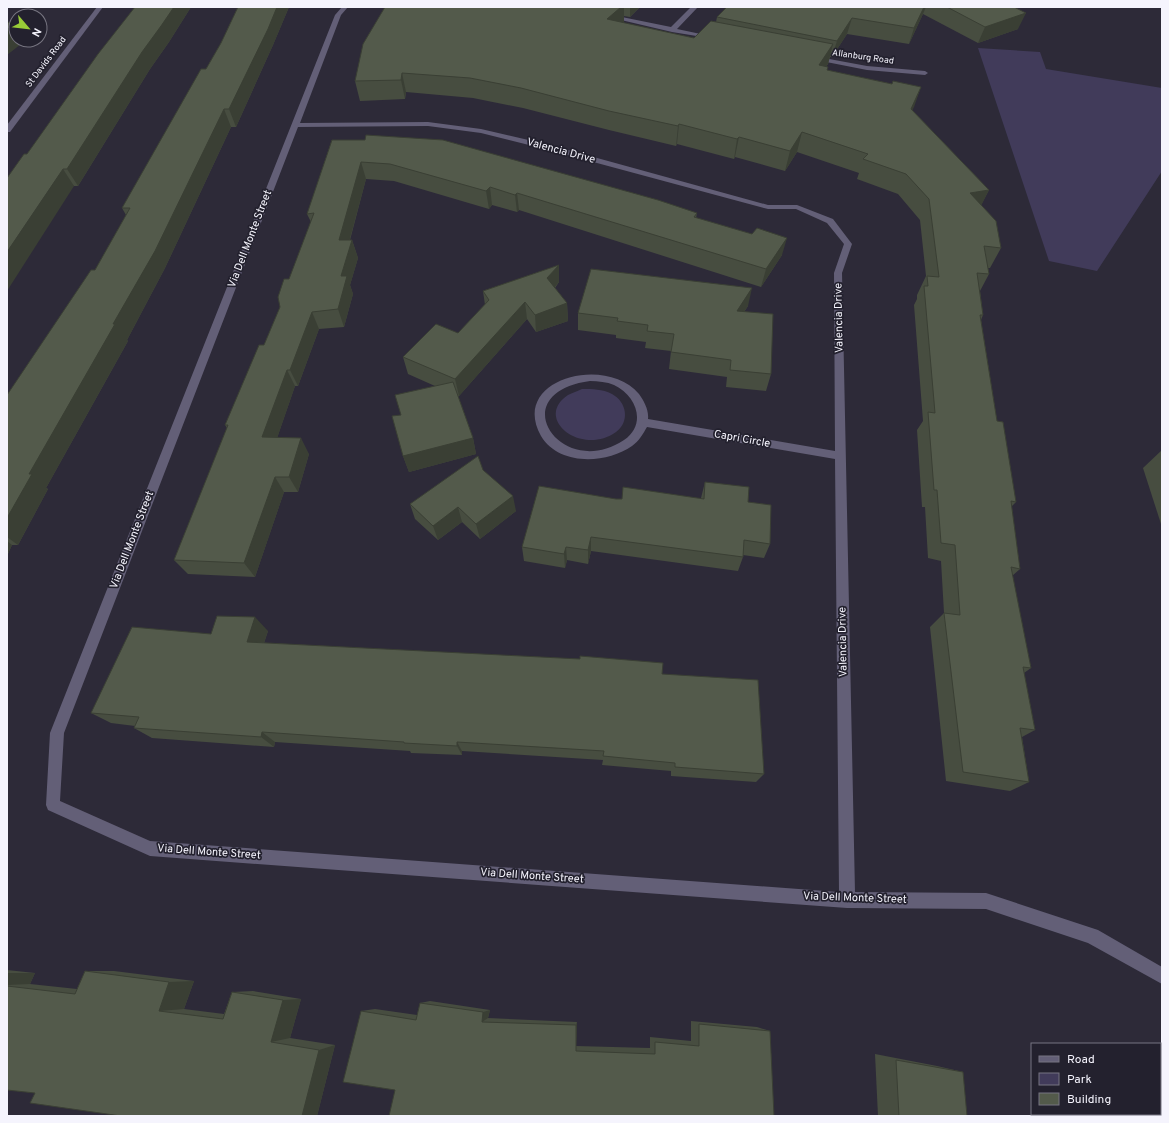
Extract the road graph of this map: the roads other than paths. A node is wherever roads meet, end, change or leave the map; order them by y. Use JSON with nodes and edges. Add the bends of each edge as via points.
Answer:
{"nodes":[{"id":1,"x":100,"y":7,"type":"edge"},
{"id":2,"x":345,"y":7,"type":"edge"},
{"id":3,"x":695,"y":7,"type":"edge"},
{"id":4,"x":602,"y":15,"type":"edge"},
{"id":5,"x":672,"y":30,"type":"junction"},
{"id":6,"x":719,"y":39,"type":"edge"},
{"id":7,"x":805,"y":56,"type":"edge"},
{"id":8,"x":925,"y":73,"type":"dead end"},
{"id":9,"x":294,"y":125,"type":"junction"},
{"id":10,"x":7,"y":128,"type":"edge"},
{"id":11,"x":642,"y":422,"type":"junction"},
{"id":12,"x":841,"y":456,"type":"junction"},
{"id":13,"x":847,"y":900,"type":"junction"},
{"id":14,"x":1162,"y":976,"type":"edge"}],
"edges":[{"from":1,"to":10,"type":"street","name":"St Davids Road"},
{"from":2,"to":9,"type":"street","name":"Via Dell Monte Street","via":[[338,15]]},
{"from":3,"to":5,"type":"street"},
{"from":4,"to":5,"type":"street"},
{"from":5,"to":6,"type":"street"},
{"from":7,"to":8,"type":"street","name":"Allanburg Road","via":[[867,68]]},
{"from":9,"to":12,"type":"street","name":"Valencia Drive","via":[[428,124],[481,131],[768,207],[797,207],[830,221],[848,244],[838,273]]},
{"from":9,"to":13,"type":"street","name":"Via Dell Monte Street","via":[[57,733],[53,805],[150,848]]},
{"from":11,"to":11,"type":"street","via":[[642,408],[635,395],[623,385],[608,379],[573,379],[557,386],[546,396],[539,409],[539,422],[545,435],[557,446],[573,453],[591,456],[610,453],[626,446],[637,435]]},
{"from":11,"to":12,"type":"street","name":"Capri Circle"},
{"from":12,"to":13,"type":"street","name":"Valencia Drive"},
{"from":13,"to":14,"type":"street","name":"Via Dell Monte Street","via":[[986,901],[1092,936]]}]}
